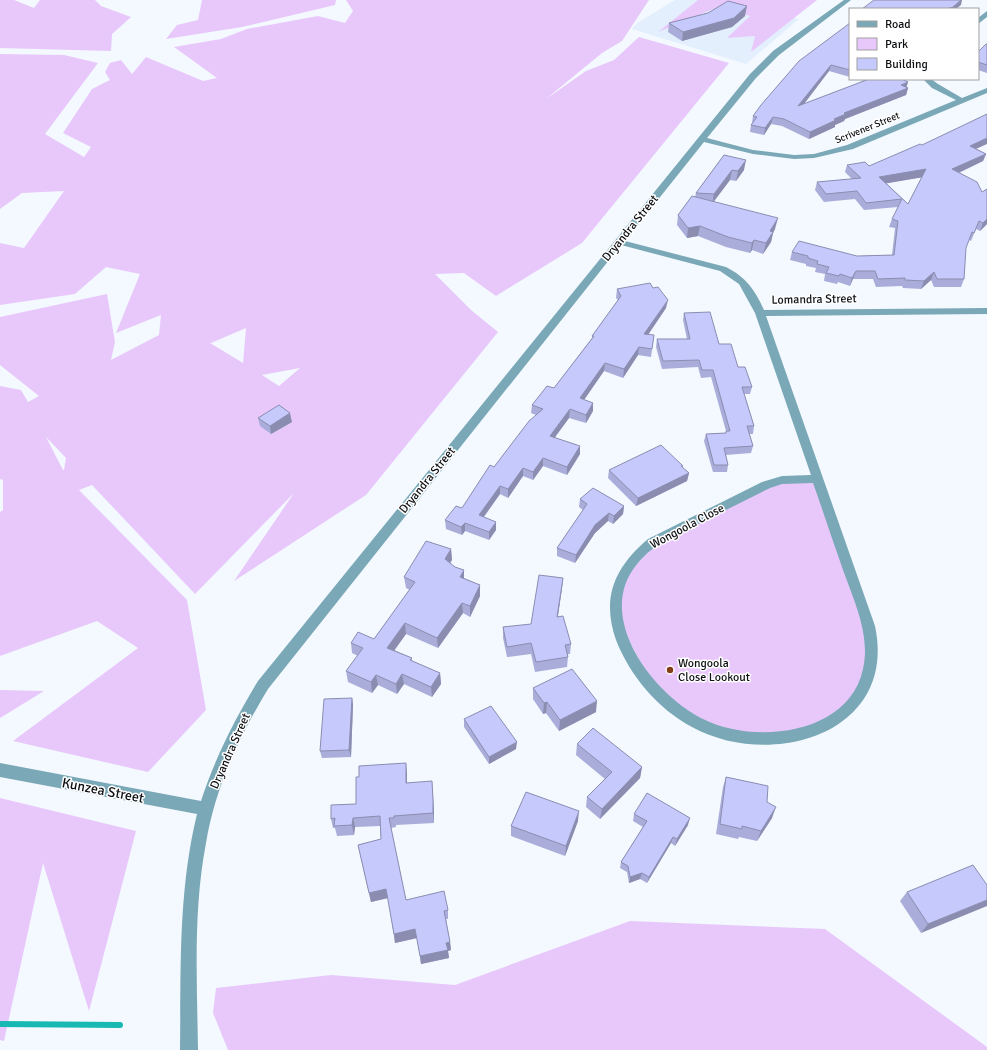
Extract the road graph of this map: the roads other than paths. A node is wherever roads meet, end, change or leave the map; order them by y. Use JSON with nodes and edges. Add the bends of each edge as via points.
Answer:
{"nodes":[{"id":1,"x":848,"y":0,"type":"edge"},
{"id":2,"x":987,"y":14,"type":"edge"},
{"id":3,"x":979,"y":21,"type":"edge"},
{"id":4,"x":928,"y":80,"type":"edge"},
{"id":5,"x":987,"y":90,"type":"edge"},
{"id":6,"x":961,"y":100,"type":"junction"},
{"id":7,"x":702,"y":140,"type":"junction"},
{"id":8,"x":619,"y":242,"type":"junction"},
{"id":9,"x":987,"y":311,"type":"edge"},
{"id":10,"x":760,"y":313,"type":"junction"},
{"id":11,"x":818,"y":479,"type":"junction"},
{"id":12,"x":0,"y":770,"type":"edge"},
{"id":13,"x":206,"y":810,"type":"junction"},
{"id":14,"x":189,"y":1050,"type":"edge"}],
"edges":[{"from":1,"to":7,"type":"street","name":"Dryandra Street","via":[[776,53],[753,76]]},
{"from":2,"to":3,"type":"street"},
{"from":4,"to":6,"type":"street"},
{"from":5,"to":6,"type":"street","name":"Scrivener Street"},
{"from":6,"to":7,"type":"street","name":"Scrivener Street","via":[[850,147],[814,156],[794,157],[759,153]]},
{"from":7,"to":8,"type":"street","name":"Dryandra Street"},
{"from":8,"to":10,"type":"street","name":"Lomandra Street","via":[[736,275],[745,282]]},
{"from":8,"to":13,"type":"street","name":"Dryandra Street","via":[[263,685],[244,714]]},
{"from":9,"to":10,"type":"street","name":"Lomandra Street"},
{"from":10,"to":11,"type":"street","name":"Wongoola Close"},
{"from":11,"to":11,"type":"street","name":"Wongoola Close","via":[[782,480],[766,485],[652,542],[638,554],[619,583],[616,601],[617,620],[623,640],[643,677],[659,695],[684,715],[712,730],[745,737],[778,738],[807,733],[829,724],[848,710],[860,696],[868,678],[872,642],[869,626]]},
{"from":12,"to":13,"type":"street","name":"Kunzea Street"},
{"from":13,"to":14,"type":"street","name":"Dryandra Street","via":[[191,897]]}]}
